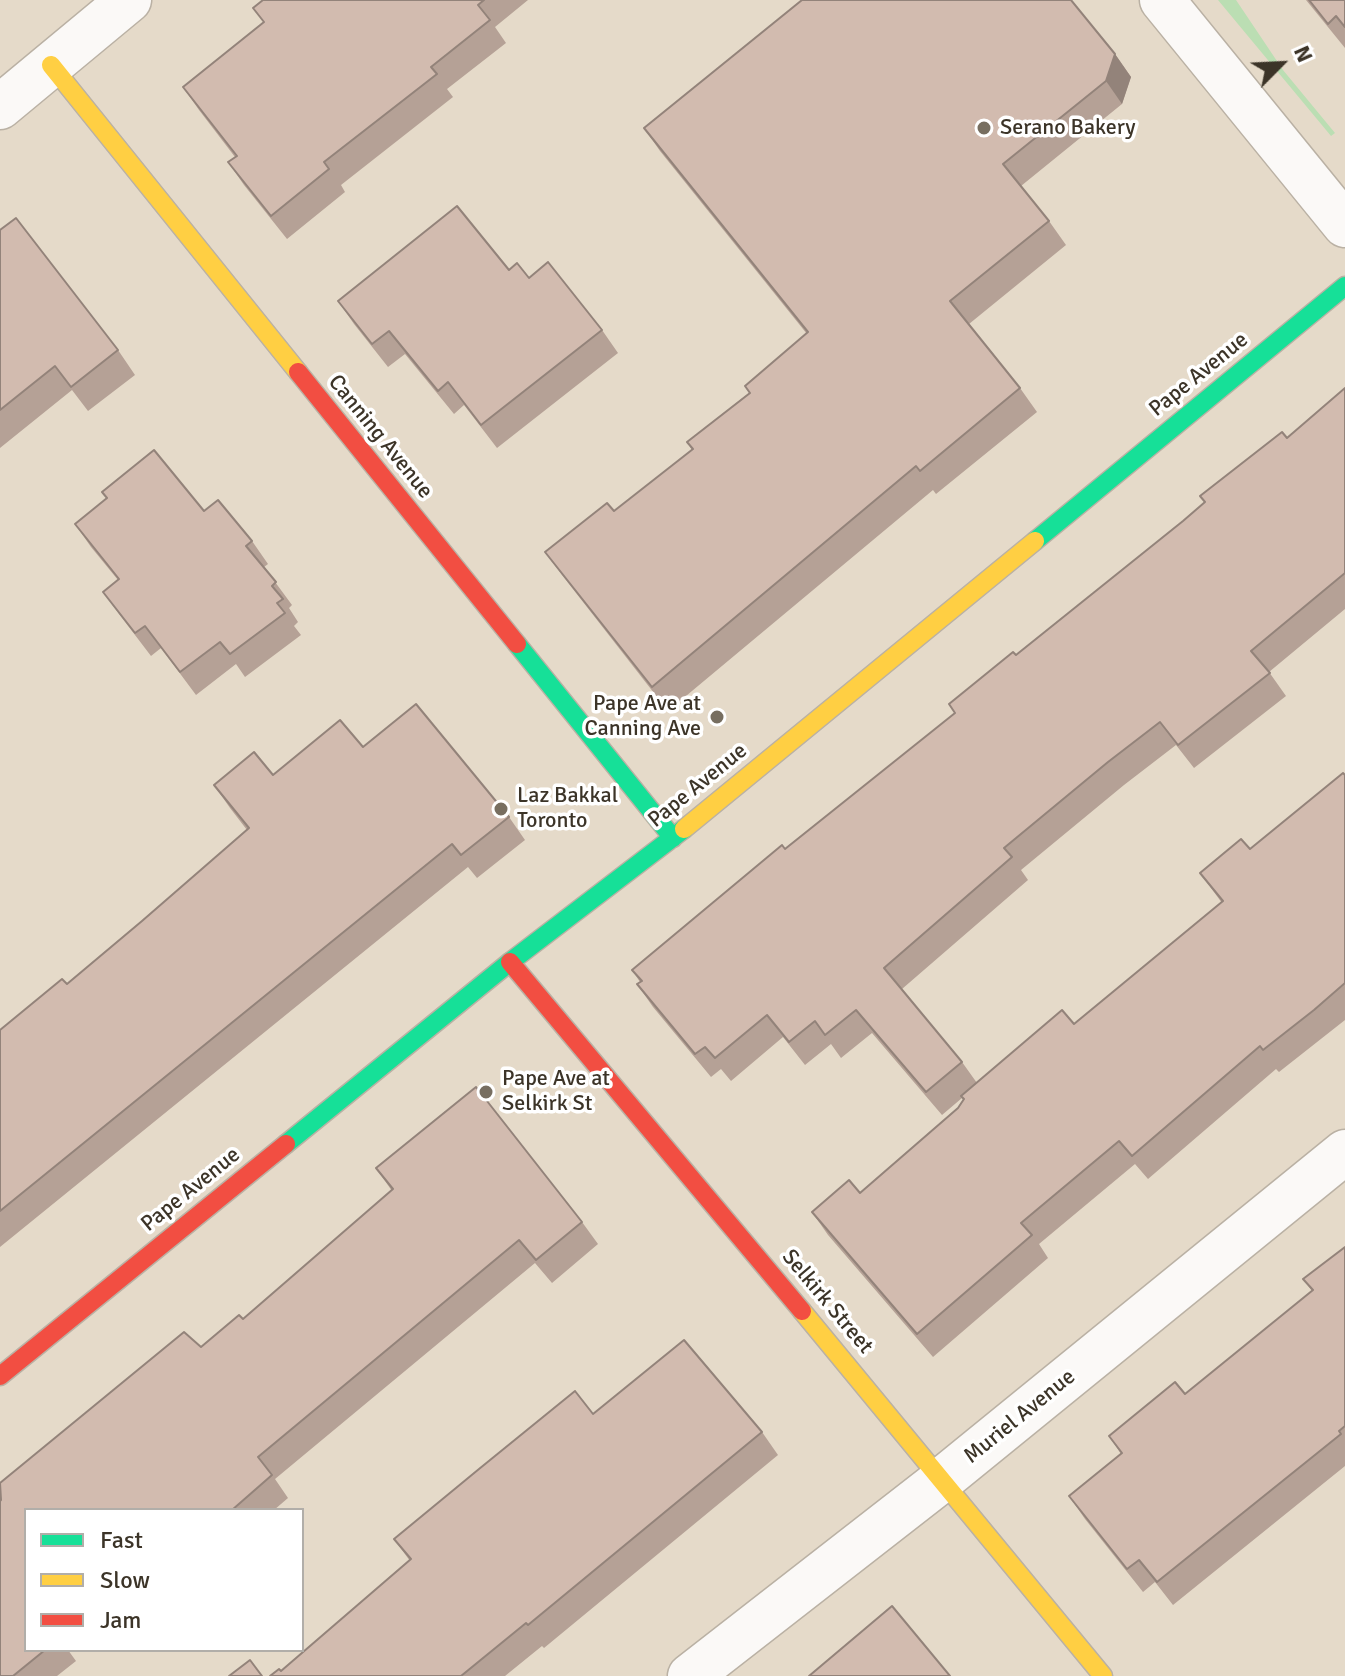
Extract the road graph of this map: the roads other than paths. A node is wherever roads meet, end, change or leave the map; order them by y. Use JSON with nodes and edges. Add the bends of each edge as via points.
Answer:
{"nodes":[{"id":1,"x":129,"y":0,"type":"edge"},
{"id":2,"x":1162,"y":0,"type":"edge"},
{"id":3,"x":51,"y":65,"type":"junction"},
{"id":4,"x":0,"y":107,"type":"edge"},
{"id":5,"x":1345,"y":225,"type":"edge"},
{"id":6,"x":1345,"y":286,"type":"edge"},
{"id":7,"x":673,"y":838,"type":"junction"},
{"id":8,"x":510,"y":962,"type":"junction"},
{"id":9,"x":1345,"y":1152,"type":"edge"},
{"id":10,"x":0,"y":1376,"type":"edge"},
{"id":11,"x":943,"y":1479,"type":"junction"},
{"id":12,"x":690,"y":1676,"type":"edge"},
{"id":13,"x":1103,"y":1676,"type":"edge"}],
"edges":[{"from":1,"to":3,"type":"street"},
{"from":2,"to":5,"type":"street"},
{"from":3,"to":4,"type":"street"},
{"from":3,"to":7,"type":"street","name":"Canning Avenue"},
{"from":6,"to":7,"type":"street","name":"Pape Avenue"},
{"from":7,"to":8,"type":"street","name":"Pape Avenue"},
{"from":8,"to":10,"type":"street","name":"Pape Avenue"},
{"from":8,"to":11,"type":"street","name":"Selkirk Street"},
{"from":9,"to":11,"type":"street","name":"Muriel Avenue"},
{"from":11,"to":12,"type":"street","name":"Muriel Avenue"},
{"from":11,"to":13,"type":"street","name":"Selkirk Street"}]}
